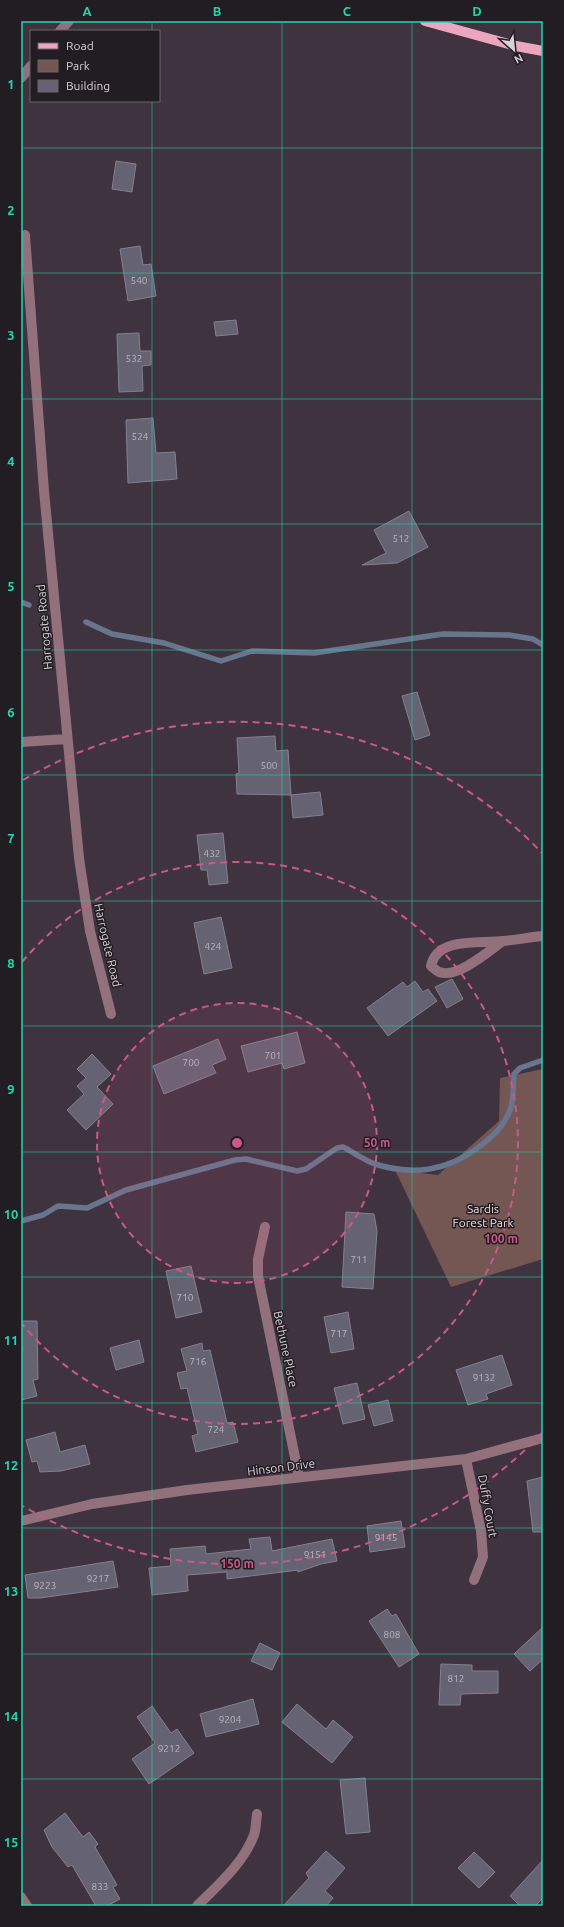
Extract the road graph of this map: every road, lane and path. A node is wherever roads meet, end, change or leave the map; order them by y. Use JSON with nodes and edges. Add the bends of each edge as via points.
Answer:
{"nodes":[{"id":1,"x":69,"y":21,"type":"edge"},
{"id":2,"x":424,"y":21,"type":"edge"},
{"id":3,"x":61,"y":30,"type":"edge"},
{"id":4,"x":543,"y":51,"type":"edge"},
{"id":5,"x":30,"y":67,"type":"edge"},
{"id":6,"x":21,"y":78,"type":"edge"},
{"id":7,"x":24,"y":235,"type":"dead end"},
{"id":8,"x":67,"y":739,"type":"junction"},
{"id":9,"x":21,"y":742,"type":"edge"},
{"id":10,"x":543,"y":936,"type":"edge"},
{"id":11,"x":503,"y":941,"type":"junction"},
{"id":12,"x":111,"y":1014,"type":"dead end"},
{"id":13,"x":266,"y":1227,"type":"dead end"},
{"id":14,"x":543,"y":1438,"type":"edge"},
{"id":15,"x":466,"y":1459,"type":"junction"},
{"id":16,"x":299,"y":1477,"type":"junction"},
{"id":17,"x":21,"y":1520,"type":"edge"},
{"id":18,"x":474,"y":1580,"type":"dead end"},
{"id":19,"x":257,"y":1814,"type":"dead end"},
{"id":20,"x":21,"y":1897,"type":"edge"},
{"id":21,"x":27,"y":1906,"type":"edge"},
{"id":22,"x":197,"y":1906,"type":"edge"}],
"edges":[{"from":1,"to":3,"type":"street"},
{"from":2,"to":4,"type":"main road"},
{"from":5,"to":6,"type":"street"},
{"from":7,"to":8,"type":"street","name":"Harrogate Road"},
{"from":8,"to":9,"type":"street"},
{"from":8,"to":12,"type":"street","name":"Harrogate Road","via":[[79,858],[90,931]]},
{"from":10,"to":11,"type":"street"},
{"from":11,"to":11,"type":"street","via":[[458,944],[441,950],[433,959],[431,966],[440,972],[451,973],[466,967]]},
{"from":13,"to":16,"type":"street","name":"Bethune Place","via":[[258,1259],[258,1276]]},
{"from":14,"to":15,"type":"street","name":"Hinson Drive"},
{"from":15,"to":16,"type":"street","name":"Hinson Drive"},
{"from":15,"to":18,"type":"street","name":"Duffy Court","via":[[481,1531],[483,1557]]},
{"from":16,"to":17,"type":"street","name":"Hinson Drive","via":[[92,1504]]},
{"from":19,"to":22,"type":"street","via":[[254,1834],[247,1851],[233,1870]]},
{"from":20,"to":21,"type":"street"}]}
